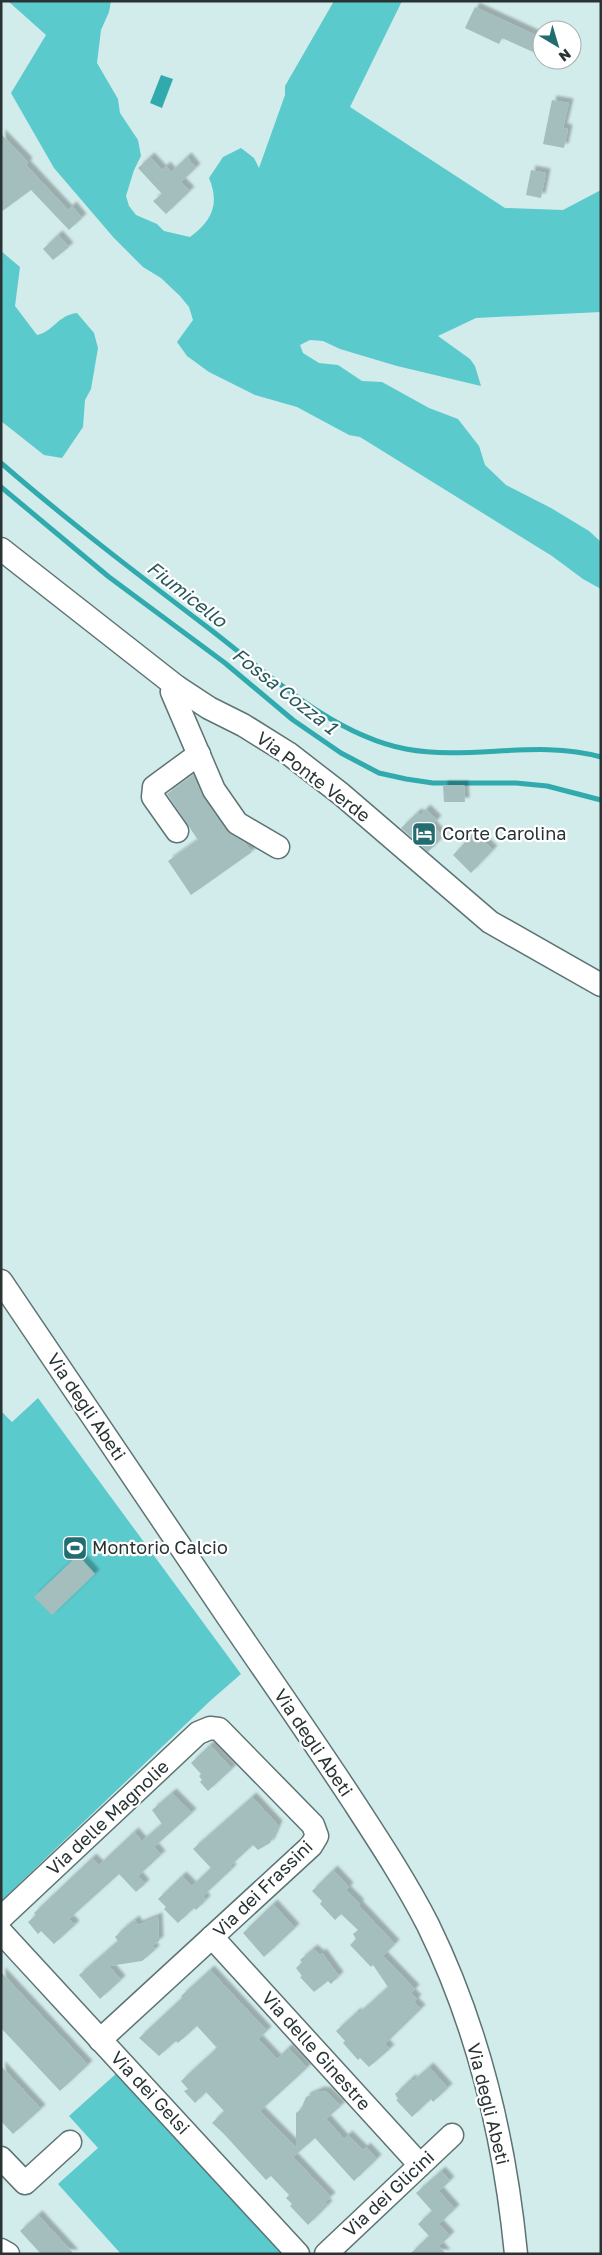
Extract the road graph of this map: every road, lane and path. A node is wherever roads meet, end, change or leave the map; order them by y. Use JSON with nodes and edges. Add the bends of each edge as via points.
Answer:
{"nodes":[{"id":1,"x":1,"y":549,"type":"edge"},
{"id":2,"x":177,"y":686,"type":"junction"},
{"id":3,"x":199,"y":754,"type":"junction"},
{"id":4,"x":177,"y":831,"type":"dead end"},
{"id":5,"x":278,"y":847,"type":"dead end"},
{"id":6,"x":601,"y":985,"type":"edge"},
{"id":7,"x":1,"y":1281,"type":"edge"},
{"id":8,"x":219,"y":1729,"type":"joint"},
{"id":9,"x":1,"y":1918,"type":"edge"},
{"id":10,"x":1,"y":1932,"type":"edge"},
{"id":11,"x":212,"y":1937,"type":"junction"},
{"id":12,"x":100,"y":2040,"type":"junction"},
{"id":13,"x":452,"y":2135,"type":"dead end"},
{"id":14,"x":70,"y":2142,"type":"dead end"},
{"id":15,"x":1,"y":2158,"type":"edge"},
{"id":16,"x":420,"y":2165,"type":"junction"},
{"id":17,"x":1,"y":2250,"type":"edge"},
{"id":18,"x":8,"y":2254,"type":"edge"},
{"id":19,"x":298,"y":2254,"type":"edge"},
{"id":20,"x":326,"y":2254,"type":"edge"},
{"id":21,"x":516,"y":2254,"type":"edge"}],
"edges":[{"from":1,"to":2,"type":"street","name":"Via Ponte Verde"},
{"from":2,"to":3,"type":"street","via":[[172,692]]},
{"from":2,"to":6,"type":"street","name":"Via Ponte Verde","via":[[288,754],[341,794],[490,922]]},
{"from":3,"to":4,"type":"street","via":[[154,787],[153,797]]},
{"from":3,"to":5,"type":"street","via":[[214,790],[237,823]]},
{"from":7,"to":21,"type":"street","name":"Via degli Abeti","via":[[320,1751],[379,1841],[428,1925],[481,2063],[512,2210]]},
{"from":8,"to":9,"type":"street","name":"Via delle Magnolie","via":[[210,1728],[198,1733]]},
{"from":8,"to":11,"type":"street","name":"Via dei Frassini","via":[[313,1825],[317,1836],[311,1846]]},
{"from":10,"to":12,"type":"street","name":"Via dei Gelsi"},
{"from":11,"to":12,"type":"street","name":"Via dei Frassini"},
{"from":11,"to":16,"type":"street","name":"Via delle Ginestre"},
{"from":12,"to":19,"type":"street","name":"Via dei Gelsi"},
{"from":13,"to":16,"type":"street","name":"Via dei Glicini"},
{"from":14,"to":15,"type":"street","via":[[25,2183]]},
{"from":16,"to":20,"type":"street","name":"Via dei Glicini"},
{"from":17,"to":18,"type":"street"}]}
